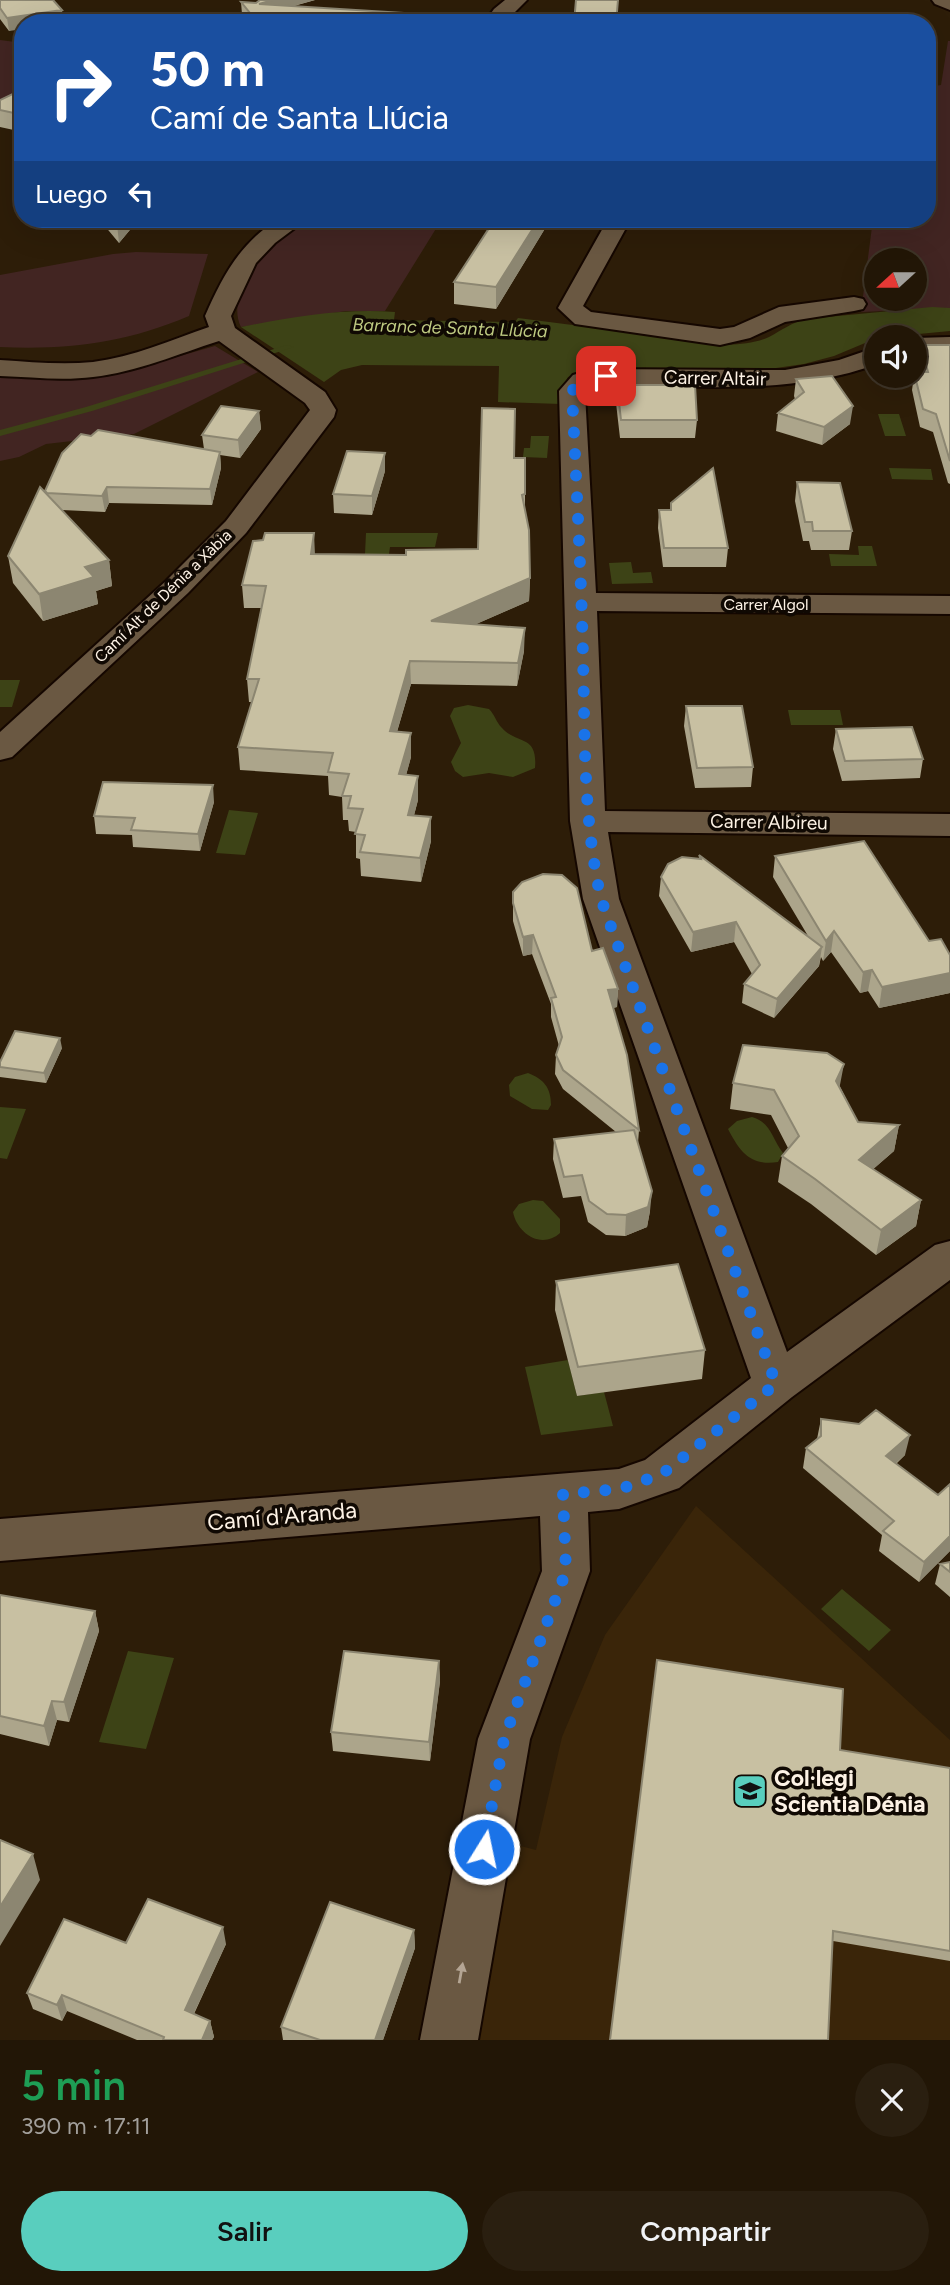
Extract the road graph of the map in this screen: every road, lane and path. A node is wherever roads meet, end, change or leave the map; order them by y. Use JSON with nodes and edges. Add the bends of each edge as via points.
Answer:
{"nodes":[{"id":1,"x":517,"y":0,"type":"edge"},
{"id":2,"x":942,"y":0,"type":"edge"},
{"id":3,"x":950,"y":4,"type":"edge"},
{"id":4,"x":500,"y":14,"type":"edge"},
{"id":5,"x":245,"y":228,"type":"edge"},
{"id":6,"x":283,"y":228,"type":"edge"},
{"id":7,"x":614,"y":228,"type":"edge"},
{"id":8,"x":236,"y":273,"type":"junction"},
{"id":9,"x":854,"y":304,"type":"dead end"},
{"id":10,"x":225,"y":329,"type":"junction"},
{"id":11,"x":950,"y":345,"type":"edge"},
{"id":12,"x":927,"y":346,"type":"edge"},
{"id":13,"x":0,"y":355,"type":"edge"},
{"id":14,"x":864,"y":360,"type":"edge"},
{"id":15,"x":0,"y":368,"type":"edge"},
{"id":16,"x":582,"y":602,"type":"junction"},
{"id":17,"x":950,"y":605,"type":"edge"},
{"id":18,"x":0,"y":750,"type":"edge"},
{"id":19,"x":587,"y":821,"type":"junction"},
{"id":20,"x":950,"y":825,"type":"edge"},
{"id":21,"x":950,"y":1257,"type":"edge"},
{"id":22,"x":776,"y":1384,"type":"junction"},
{"id":23,"x":563,"y":1494,"type":"junction"},
{"id":24,"x":0,"y":1539,"type":"edge"},
{"id":25,"x":449,"y":2040,"type":"edge"}],
"edges":[{"from":1,"to":4,"type":"street"},
{"from":2,"to":3,"type":"street"},
{"from":5,"to":8,"type":"street","via":[[225,255],[224,263]]},
{"from":6,"to":8,"type":"street","via":[[253,250]]},
{"from":7,"to":9,"type":"street","via":[[570,308],[584,319],[720,337],[792,312]]},
{"from":8,"to":10,"type":"street"},
{"from":10,"to":13,"type":"street","via":[[74,357]]},
{"from":10,"to":15,"type":"street","via":[[107,366],[77,371]]},
{"from":10,"to":18,"type":"street","name":"Camí Alt de Dénia a Xàbia","via":[[316,398],[323,410],[320,417],[236,527]]},
{"from":11,"to":12,"type":"street"},
{"from":14,"to":16,"type":"street","name":"Carrer Altair","via":[[785,378],[606,376],[576,386],[572,391]]},
{"from":16,"to":17,"type":"street","name":"Carrer Algol"},
{"from":16,"to":19,"type":"street","name":"Carrer Altair"},
{"from":19,"to":20,"type":"street","name":"Carrer Albireu"},
{"from":19,"to":22,"type":"street","name":"Carrer Altair","via":[[601,899]]},
{"from":21,"to":22,"type":"street","name":"Camí d'Aranda"},
{"from":22,"to":23,"type":"street","name":"Camí d'Aranda","via":[[662,1474],[620,1489]]},
{"from":23,"to":24,"type":"street","name":"Camí d'Aranda"},
{"from":25,"to":23,"type":"street","one_way":true,"via":[[504,1739],[566,1571]]}]}
